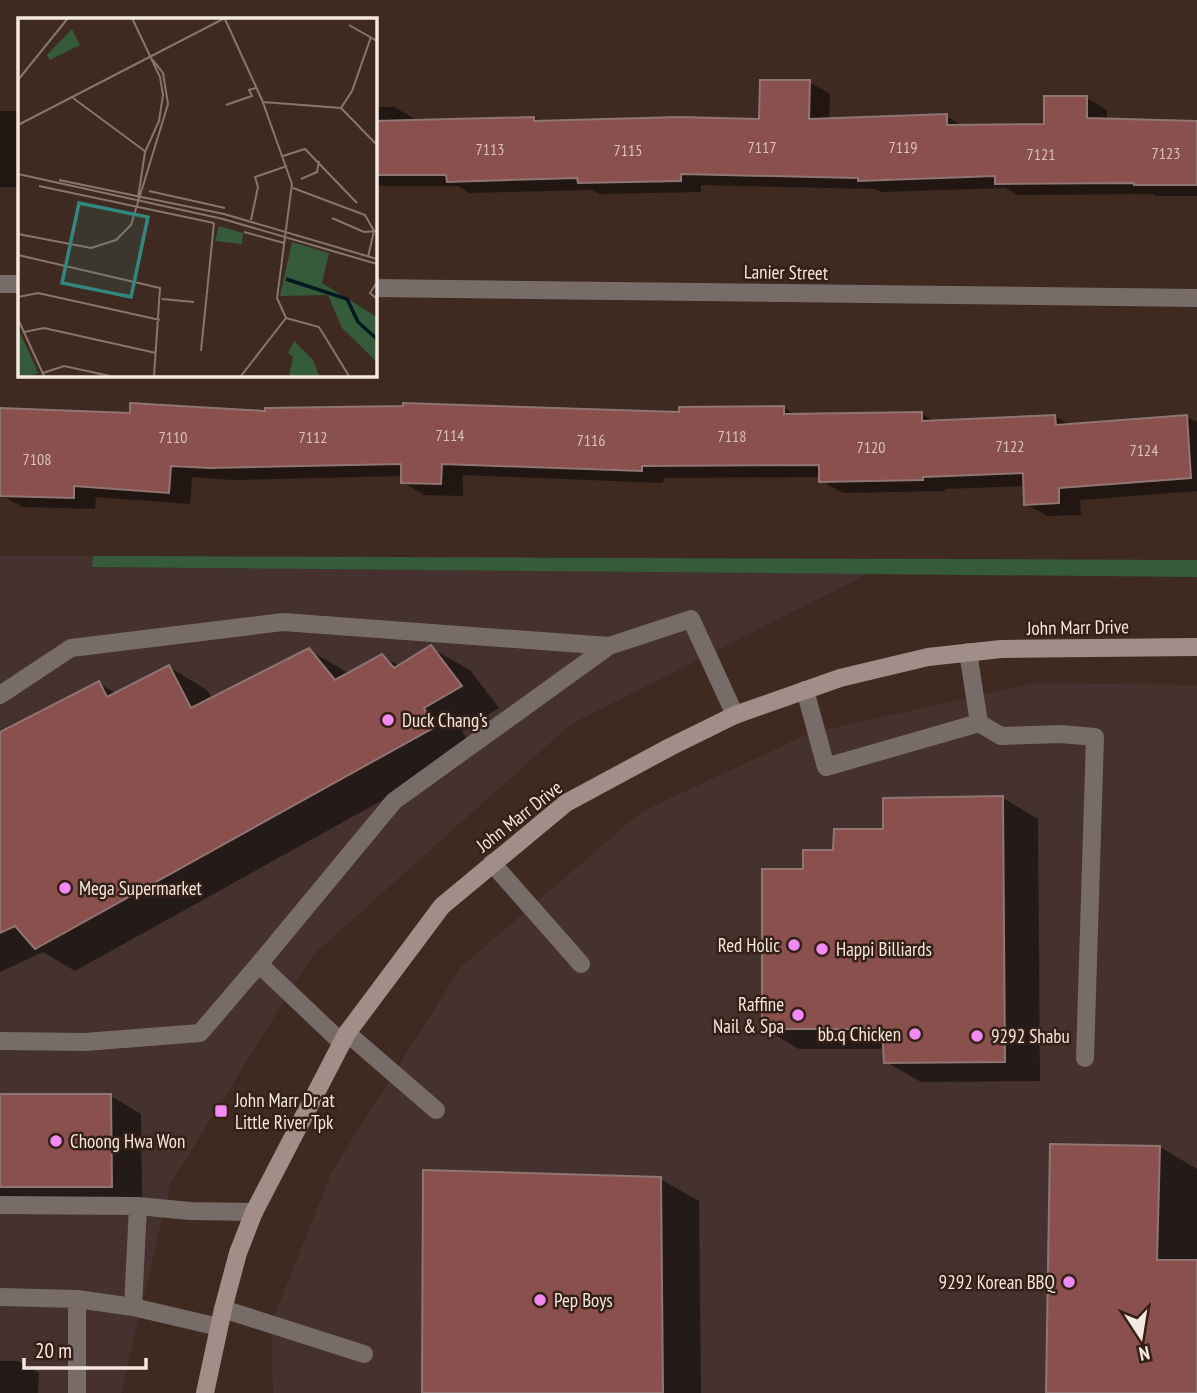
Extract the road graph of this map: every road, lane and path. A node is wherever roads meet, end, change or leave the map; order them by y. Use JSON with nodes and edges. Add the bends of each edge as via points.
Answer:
{"nodes":[{"id":1,"x":0,"y":284,"type":"edge"},
{"id":2,"x":18,"y":284,"type":"edge"},
{"id":3,"x":376,"y":288,"type":"edge"},
{"id":4,"x":1197,"y":298,"type":"edge"},
{"id":5,"x":610,"y":646,"type":"junction"},
{"id":6,"x":1197,"y":647,"type":"edge"},
{"id":7,"x":968,"y":652,"type":"junction"},
{"id":8,"x":805,"y":690,"type":"junction"},
{"id":9,"x":0,"y":695,"type":"edge"},
{"id":10,"x":735,"y":715,"type":"junction"},
{"id":11,"x":979,"y":723,"type":"junction"},
{"id":12,"x":492,"y":863,"type":"junction"},
{"id":13,"x":259,"y":964,"type":"junction"},
{"id":14,"x":581,"y":964,"type":"dead end"},
{"id":15,"x":345,"y":1038,"type":"junction"},
{"id":16,"x":0,"y":1041,"type":"edge"},
{"id":17,"x":1085,"y":1058,"type":"dead end"},
{"id":18,"x":436,"y":1110,"type":"dead end"},
{"id":19,"x":0,"y":1205,"type":"edge"},
{"id":20,"x":138,"y":1206,"type":"junction"},
{"id":21,"x":254,"y":1212,"type":"junction"},
{"id":22,"x":0,"y":1297,"type":"edge"},
{"id":23,"x":77,"y":1299,"type":"junction"},
{"id":24,"x":133,"y":1307,"type":"junction"},
{"id":25,"x":223,"y":1309,"type":"junction"},
{"id":26,"x":219,"y":1328,"type":"junction"},
{"id":27,"x":364,"y":1354,"type":"dead end"},
{"id":28,"x":76,"y":1393,"type":"edge"},
{"id":29,"x":205,"y":1393,"type":"edge"}],
"edges":[{"from":1,"to":2,"type":"street"},
{"from":3,"to":4,"type":"street","name":"Lanier Street"},
{"from":5,"to":9,"type":"street","via":[[283,622],[71,648]]},
{"from":5,"to":10,"type":"street","via":[[691,619]]},
{"from":5,"to":13,"type":"street","via":[[394,801]]},
{"from":6,"to":7,"type":"street","name":"John Marr Drive"},
{"from":7,"to":8,"type":"street","name":"John Marr Drive","via":[[928,657]]},
{"from":7,"to":11,"type":"street"},
{"from":8,"to":10,"type":"street","name":"John Marr Drive"},
{"from":8,"to":11,"type":"street","via":[[826,767]]},
{"from":10,"to":12,"type":"street","name":"John Marr Drive","via":[[566,803]]},
{"from":11,"to":17,"type":"street","via":[[1001,736],[1095,737]]},
{"from":12,"to":14,"type":"street"},
{"from":12,"to":15,"type":"street","name":"John Marr Drive","via":[[442,906]]},
{"from":13,"to":15,"type":"street"},
{"from":13,"to":16,"type":"street","via":[[200,1033],[85,1042]]},
{"from":15,"to":18,"type":"street"},
{"from":15,"to":21,"type":"street","name":"John Marr Drive"},
{"from":19,"to":20,"type":"street"},
{"from":20,"to":21,"type":"street"},
{"from":20,"to":24,"type":"street"},
{"from":21,"to":25,"type":"street","name":"John Marr Drive"},
{"from":22,"to":23,"type":"street"},
{"from":23,"to":24,"type":"street"},
{"from":23,"to":28,"type":"street"},
{"from":24,"to":26,"type":"street"},
{"from":25,"to":26,"type":"street","name":"John Marr Drive"},
{"from":25,"to":27,"type":"street"},
{"from":26,"to":29,"type":"street","name":"John Marr Drive"}]}
